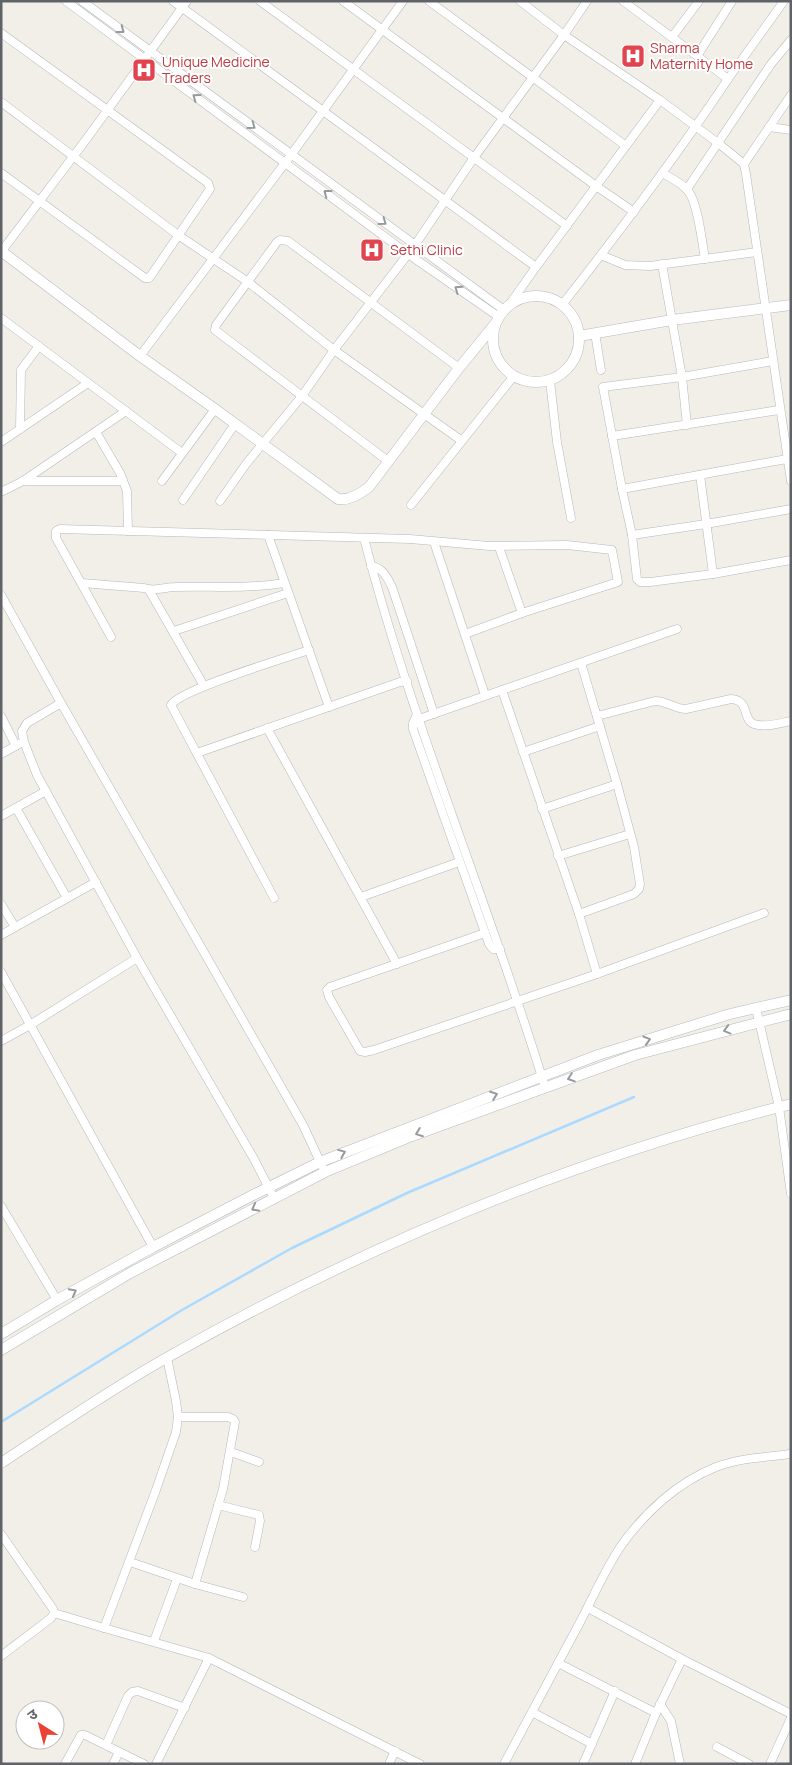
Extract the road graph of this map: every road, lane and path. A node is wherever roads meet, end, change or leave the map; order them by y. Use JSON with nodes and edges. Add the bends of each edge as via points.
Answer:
{"nodes":[{"id":1,"x":66,"y":1,"type":"edge"},
{"id":2,"x":82,"y":1,"type":"edge"},
{"id":3,"x":173,"y":1,"type":"edge"},
{"id":4,"x":260,"y":1,"type":"edge"},
{"id":5,"x":343,"y":1,"type":"edge"},
{"id":6,"x":403,"y":1,"type":"edge"},
{"id":7,"x":430,"y":1,"type":"edge"},
{"id":8,"x":520,"y":1,"type":"edge"},
{"id":9,"x":587,"y":1,"type":"edge"},
{"id":10,"x":623,"y":1,"type":"edge"},
{"id":11,"x":699,"y":1,"type":"edge"},
{"id":12,"x":732,"y":1,"type":"edge"},
{"id":13,"x":784,"y":1,"type":"edge"},
{"id":14,"x":184,"y":4,"type":"edge"},
{"id":15,"x":382,"y":30,"type":"junction"},
{"id":16,"x":1,"y":33,"type":"edge"},
{"id":17,"x":564,"y":35,"type":"junction"},
{"id":18,"x":672,"y":37,"type":"junction"},
{"id":19,"x":791,"y":40,"type":"edge"},
{"id":20,"x":150,"y":52,"type":"junction"},
{"id":21,"x":697,"y":56,"type":"junction"},
{"id":22,"x":144,"y":60,"type":"junction"},
{"id":23,"x":354,"y":69,"type":"junction"},
{"id":24,"x":728,"y":78,"type":"junction"},
{"id":25,"x":532,"y":79,"type":"junction"},
{"id":26,"x":791,"y":95,"type":"edge"},
{"id":27,"x":660,"y":100,"type":"junction"},
{"id":28,"x":1,"y":102,"type":"edge"},
{"id":29,"x":107,"y":111,"type":"junction"},
{"id":30,"x":323,"y":111,"type":"junction"},
{"id":31,"x":504,"y":119,"type":"junction"},
{"id":32,"x":696,"y":127,"type":"junction"},
{"id":33,"x":769,"y":127,"type":"junction"},
{"id":34,"x":791,"y":130,"type":"edge"},
{"id":35,"x":718,"y":143,"type":"junction"},
{"id":36,"x":626,"y":146,"type":"junction"},
{"id":37,"x":291,"y":155,"type":"junction"},
{"id":38,"x":74,"y":156,"type":"junction"},
{"id":39,"x":473,"y":159,"type":"junction"},
{"id":40,"x":285,"y":162,"type":"junction"},
{"id":41,"x":744,"y":164,"type":"junction"},
{"id":42,"x":1,"y":173,"type":"edge"},
{"id":43,"x":662,"y":173,"type":"junction"},
{"id":44,"x":596,"y":186,"type":"junction"},
{"id":45,"x":687,"y":189,"type":"junction"},
{"id":46,"x":445,"y":200,"type":"junction"},
{"id":47,"x":39,"y":201,"type":"junction"},
{"id":48,"x":634,"y":212,"type":"junction"},
{"id":49,"x":566,"y":226,"type":"junction"},
{"id":50,"x":178,"y":235,"type":"junction"},
{"id":51,"x":414,"y":246,"type":"junction"},
{"id":52,"x":1,"y":252,"type":"edge"},
{"id":53,"x":757,"y":252,"type":"junction"},
{"id":54,"x":408,"y":254,"type":"junction"},
{"id":55,"x":601,"y":255,"type":"junction"},
{"id":56,"x":213,"y":259,"type":"junction"},
{"id":57,"x":705,"y":259,"type":"junction"},
{"id":58,"x":662,"y":264,"type":"junction"},
{"id":59,"x":536,"y":267,"type":"junction"},
{"id":60,"x":248,"y":282,"type":"junction"},
{"id":61,"x":370,"y":303,"type":"junction"},
{"id":62,"x":562,"y":305,"type":"junction"},
{"id":63,"x":791,"y":305,"type":"edge"},
{"id":64,"x":765,"y":309,"type":"junction"},
{"id":65,"x":502,"y":314,"type":"junction"},
{"id":66,"x":1,"y":318,"type":"edge"},
{"id":67,"x":672,"y":320,"type":"junction"},
{"id":68,"x":595,"y":333,"type":"junction"},
{"id":69,"x":579,"y":336,"type":"junction"},
{"id":70,"x":39,"y":346,"type":"junction"},
{"id":71,"x":334,"y":350,"type":"junction"},
{"id":72,"x":140,"y":356,"type":"junction"},
{"id":73,"x":773,"y":361,"type":"junction"},
{"id":74,"x":459,"y":368,"type":"junction"},
{"id":75,"x":600,"y":370,"type":"dead end"},
{"id":76,"x":513,"y":377,"type":"junction"},
{"id":77,"x":682,"y":377,"type":"junction"},
{"id":78,"x":550,"y":381,"type":"junction"},
{"id":79,"x":88,"y":383,"type":"junction"},
{"id":80,"x":302,"y":396,"type":"junction"},
{"id":81,"x":215,"y":408,"type":"junction"},
{"id":82,"x":126,"y":410,"type":"junction"},
{"id":83,"x":779,"y":410,"type":"junction"},
{"id":84,"x":424,"y":414,"type":"junction"},
{"id":85,"x":235,"y":424,"type":"junction"},
{"id":86,"x":687,"y":425,"type":"junction"},
{"id":87,"x":20,"y":429,"type":"junction"},
{"id":88,"x":96,"y":432,"type":"junction"},
{"id":89,"x":612,"y":436,"type":"junction"},
{"id":90,"x":462,"y":441,"type":"junction"},
{"id":91,"x":1,"y":442,"type":"edge"},
{"id":92,"x":263,"y":443,"type":"junction"},
{"id":93,"x":182,"y":453,"type":"junction"},
{"id":94,"x":786,"y":459,"type":"junction"},
{"id":95,"x":388,"y":461,"type":"junction"},
{"id":96,"x":700,"y":475,"type":"junction"},
{"id":97,"x":22,"y":480,"type":"junction"},
{"id":98,"x":123,"y":481,"type":"junction"},
{"id":99,"x":162,"y":481,"type":"dead end"},
{"id":100,"x":791,"y":481,"type":"edge"},
{"id":101,"x":622,"y":489,"type":"junction"},
{"id":102,"x":1,"y":492,"type":"edge"},
{"id":103,"x":183,"y":500,"type":"dead end"},
{"id":104,"x":220,"y":501,"type":"dead end"},
{"id":105,"x":411,"y":505,"type":"dead end"},
{"id":106,"x":791,"y":509,"type":"edge"},
{"id":107,"x":571,"y":518,"type":"dead end"},
{"id":108,"x":706,"y":524,"type":"junction"},
{"id":109,"x":128,"y":531,"type":"junction"},
{"id":110,"x":268,"y":535,"type":"junction"},
{"id":111,"x":632,"y":535,"type":"junction"},
{"id":112,"x":364,"y":538,"type":"junction"},
{"id":113,"x":434,"y":542,"type":"junction"},
{"id":114,"x":499,"y":547,"type":"junction"},
{"id":115,"x":791,"y":560,"type":"edge"},
{"id":116,"x":371,"y":566,"type":"junction"},
{"id":117,"x":713,"y":574,"type":"junction"},
{"id":118,"x":82,"y":583,"type":"junction"},
{"id":119,"x":284,"y":583,"type":"junction"},
{"id":120,"x":149,"y":590,"type":"junction"},
{"id":121,"x":288,"y":593,"type":"junction"},
{"id":122,"x":1,"y":595,"type":"edge"},
{"id":123,"x":522,"y":613,"type":"junction"},
{"id":124,"x":677,"y":629,"type":"dead end"},
{"id":125,"x":174,"y":631,"type":"junction"},
{"id":126,"x":465,"y":634,"type":"junction"},
{"id":127,"x":111,"y":637,"type":"dead end"},
{"id":128,"x":309,"y":650,"type":"junction"},
{"id":129,"x":581,"y":663,"type":"junction"},
{"id":130,"x":407,"y":681,"type":"junction"},
{"id":131,"x":204,"y":686,"type":"junction"},
{"id":132,"x":502,"y":690,"type":"junction"},
{"id":133,"x":485,"y":695,"type":"junction"},
{"id":134,"x":61,"y":704,"type":"junction"},
{"id":135,"x":329,"y":707,"type":"junction"},
{"id":136,"x":434,"y":714,"type":"junction"},
{"id":137,"x":1,"y":716,"type":"edge"},
{"id":138,"x":597,"y":716,"type":"junction"},
{"id":139,"x":418,"y":717,"type":"junction"},
{"id":140,"x":791,"y":721,"type":"edge"},
{"id":141,"x":600,"y":726,"type":"junction"},
{"id":142,"x":267,"y":728,"type":"junction"},
{"id":143,"x":20,"y":744,"type":"junction"},
{"id":144,"x":523,"y":752,"type":"junction"},
{"id":145,"x":197,"y":753,"type":"junction"},
{"id":146,"x":1,"y":754,"type":"edge"},
{"id":147,"x":617,"y":784,"type":"junction"},
{"id":148,"x":46,"y":790,"type":"junction"},
{"id":149,"x":16,"y":808,"type":"junction"},
{"id":150,"x":542,"y":809,"type":"junction"},
{"id":151,"x":3,"y":812,"type":"edge"},
{"id":152,"x":630,"y":834,"type":"junction"},
{"id":153,"x":558,"y":856,"type":"junction"},
{"id":154,"x":459,"y":862,"type":"junction"},
{"id":155,"x":96,"y":882,"type":"junction"},
{"id":156,"x":361,"y":897,"type":"junction"},
{"id":157,"x":67,"y":898,"type":"junction"},
{"id":158,"x":274,"y":898,"type":"dead end"},
{"id":159,"x":1,"y":904,"type":"edge"},
{"id":160,"x":764,"y":913,"type":"dead end"},
{"id":161,"x":579,"y":914,"type":"junction"},
{"id":162,"x":15,"y":927,"type":"junction"},
{"id":163,"x":485,"y":933,"type":"junction"},
{"id":164,"x":1,"y":935,"type":"edge"},
{"id":165,"x":500,"y":949,"type":"junction"},
{"id":166,"x":136,"y":958,"type":"junction"},
{"id":167,"x":397,"y":964,"type":"junction"},
{"id":168,"x":1,"y":972,"type":"edge"},
{"id":169,"x":597,"y":974,"type":"junction"},
{"id":170,"x":791,"y":1000,"type":"edge"},
{"id":171,"x":518,"y":1001,"type":"junction"},
{"id":172,"x":756,"y":1008,"type":"junction"},
{"id":173,"x":791,"y":1014,"type":"edge"},
{"id":174,"x":758,"y":1022,"type":"junction"},
{"id":175,"x":30,"y":1025,"type":"junction"},
{"id":176,"x":1,"y":1041,"type":"edge"},
{"id":177,"x":544,"y":1082,"type":"junction"},
{"id":178,"x":791,"y":1104,"type":"edge"},
{"id":179,"x":779,"y":1107,"type":"junction"},
{"id":180,"x":322,"y":1167,"type":"junction"},
{"id":181,"x":269,"y":1187,"type":"junction"},
{"id":182,"x":791,"y":1194,"type":"edge"},
{"id":183,"x":274,"y":1198,"type":"junction"},
{"id":184,"x":1,"y":1206,"type":"edge"},
{"id":185,"x":153,"y":1247,"type":"junction"},
{"id":186,"x":57,"y":1300,"type":"junction"},
{"id":187,"x":1,"y":1334,"type":"edge"},
{"id":188,"x":1,"y":1350,"type":"edge"},
{"id":189,"x":167,"y":1358,"type":"junction"},
{"id":190,"x":178,"y":1418,"type":"junction"},
{"id":191,"x":231,"y":1452,"type":"junction"},
{"id":192,"x":791,"y":1454,"type":"edge"},
{"id":193,"x":1,"y":1462,"type":"edge"},
{"id":194,"x":259,"y":1462,"type":"dead end"},
{"id":195,"x":218,"y":1505,"type":"junction"},
{"id":196,"x":1,"y":1534,"type":"edge"},
{"id":197,"x":255,"y":1547,"type":"dead end"},
{"id":198,"x":130,"y":1562,"type":"junction"},
{"id":199,"x":177,"y":1579,"type":"junction"},
{"id":200,"x":195,"y":1584,"type":"junction"},
{"id":201,"x":243,"y":1597,"type":"dead end"},
{"id":202,"x":588,"y":1608,"type":"junction"},
{"id":203,"x":54,"y":1614,"type":"junction"},
{"id":204,"x":104,"y":1628,"type":"junction"},
{"id":205,"x":154,"y":1642,"type":"junction"},
{"id":206,"x":1,"y":1656,"type":"edge"},
{"id":207,"x":209,"y":1658,"type":"junction"},
{"id":208,"x":682,"y":1659,"type":"junction"},
{"id":209,"x":558,"y":1663,"type":"junction"},
{"id":210,"x":615,"y":1691,"type":"junction"},
{"id":211,"x":660,"y":1704,"type":"junction"},
{"id":212,"x":185,"y":1708,"type":"junction"},
{"id":213,"x":532,"y":1712,"type":"junction"},
{"id":214,"x":656,"y":1713,"type":"junction"},
{"id":215,"x":791,"y":1714,"type":"edge"},
{"id":216,"x":791,"y":1718,"type":"edge"},
{"id":217,"x":592,"y":1744,"type":"junction"},
{"id":218,"x":106,"y":1745,"type":"junction"},
{"id":219,"x":717,"y":1747,"type":"dead end"},
{"id":220,"x":395,"y":1751,"type":"junction"},
{"id":221,"x":119,"y":1752,"type":"junction"},
{"id":222,"x":65,"y":1764,"type":"edge"},
{"id":223,"x":113,"y":1764,"type":"edge"},
{"id":224,"x":144,"y":1764,"type":"edge"},
{"id":225,"x":156,"y":1764,"type":"edge"},
{"id":226,"x":389,"y":1764,"type":"edge"},
{"id":227,"x":420,"y":1764,"type":"edge"},
{"id":228,"x":504,"y":1764,"type":"edge"},
{"id":229,"x":583,"y":1764,"type":"edge"},
{"id":230,"x":635,"y":1764,"type":"edge"},
{"id":231,"x":680,"y":1764,"type":"edge"},
{"id":232,"x":749,"y":1764,"type":"edge"},
{"id":233,"x":770,"y":1764,"type":"edge"}],
"edges":[{"from":1,"to":22,"type":"street"},
{"from":2,"to":20,"type":"street","one_way":true},
{"from":3,"to":14,"type":"street"},
{"from":4,"to":23,"type":"street"},
{"from":5,"to":15,"type":"street"},
{"from":6,"to":15,"type":"street"},
{"from":7,"to":25,"type":"street"},
{"from":8,"to":17,"type":"street"},
{"from":9,"to":17,"type":"street"},
{"from":10,"to":18,"type":"street"},
{"from":11,"to":18,"type":"street"},
{"from":12,"to":21,"type":"street"},
{"from":13,"to":24,"type":"street"},
{"from":14,"to":20,"type":"street"},
{"from":14,"to":30,"type":"street"},
{"from":15,"to":23,"type":"street"},
{"from":15,"to":31,"type":"street"},
{"from":16,"to":29,"type":"street"},
{"from":17,"to":25,"type":"street"},
{"from":17,"to":27,"type":"street"},
{"from":18,"to":21,"type":"street"},
{"from":19,"to":35,"type":"street"},
{"from":20,"to":22,"type":"street"},
{"from":20,"to":37,"type":"street","one_way":true},
{"from":21,"to":24,"type":"street"},
{"from":22,"to":29,"type":"street"},
{"from":40,"to":22,"type":"street","one_way":true},
{"from":23,"to":30,"type":"street"},
{"from":23,"to":39,"type":"street"},
{"from":24,"to":32,"type":"street"},
{"from":25,"to":31,"type":"street"},
{"from":25,"to":36,"type":"street"},
{"from":26,"to":33,"type":"street"},
{"from":27,"to":32,"type":"street"},
{"from":27,"to":36,"type":"street"},
{"from":28,"to":38,"type":"street"},
{"from":29,"to":38,"type":"street"},
{"from":29,"to":50,"type":"street","via":[[210,186]]},
{"from":30,"to":37,"type":"street"},
{"from":30,"to":46,"type":"street"},
{"from":31,"to":39,"type":"street"},
{"from":31,"to":44,"type":"street"},
{"from":32,"to":35,"type":"street"},
{"from":32,"to":43,"type":"street"},
{"from":33,"to":34,"type":"street"},
{"from":33,"to":41,"type":"street"},
{"from":35,"to":41,"type":"street"},
{"from":35,"to":45,"type":"street"},
{"from":36,"to":44,"type":"street"},
{"from":37,"to":40,"type":"street"},
{"from":37,"to":51,"type":"street","one_way":true},
{"from":38,"to":47,"type":"street"},
{"from":38,"to":50,"type":"street"},
{"from":39,"to":46,"type":"street"},
{"from":39,"to":49,"type":"street"},
{"from":54,"to":40,"type":"street","one_way":true},
{"from":40,"to":56,"type":"street"},
{"from":41,"to":53,"type":"street"},
{"from":42,"to":47,"type":"street"},
{"from":43,"to":45,"type":"street"},
{"from":43,"to":48,"type":"street"},
{"from":44,"to":48,"type":"street"},
{"from":44,"to":49,"type":"street"},
{"from":45,"to":57,"type":"street","via":[[696,208]]},
{"from":46,"to":51,"type":"street"},
{"from":46,"to":59,"type":"street"},
{"from":47,"to":50,"type":"street","via":[[145,278],[149,278]]},
{"from":47,"to":52,"type":"street"},
{"from":48,"to":55,"type":"street"},
{"from":49,"to":59,"type":"street"},
{"from":50,"to":56,"type":"street"},
{"from":51,"to":54,"type":"street"},
{"from":51,"to":65,"type":"street"},
{"from":52,"to":72,"type":"main road"},
{"from":53,"to":57,"type":"street"},
{"from":53,"to":64,"type":"street"},
{"from":54,"to":61,"type":"street"},
{"from":65,"to":54,"type":"street","one_way":true},
{"from":55,"to":58,"type":"street","via":[[625,265]]},
{"from":55,"to":62,"type":"street"},
{"from":56,"to":60,"type":"street"},
{"from":56,"to":72,"type":"street"},
{"from":57,"to":58,"type":"street"},
{"from":58,"to":67,"type":"street"},
{"from":59,"to":65,"type":"street"},
{"from":60,"to":61,"type":"street","via":[[277,242],[284,240]]},
{"from":60,"to":71,"type":"street"},
{"from":60,"to":80,"type":"street","via":[[215,330]]},
{"from":61,"to":71,"type":"street"},
{"from":61,"to":74,"type":"street"},
{"from":62,"to":65,"type":"main road","via":[[552,298],[527,297],[515,301]]},
{"from":62,"to":69,"type":"main road","via":[[574,319]]},
{"from":63,"to":64,"type":"main road"},
{"from":64,"to":67,"type":"main road"},
{"from":64,"to":73,"type":"street"},
{"from":65,"to":74,"type":"main road"},
{"from":65,"to":76,"type":"main road","via":[[492,339],[494,354]]},
{"from":66,"to":70,"type":"street"},
{"from":67,"to":68,"type":"main road"},
{"from":67,"to":77,"type":"street"},
{"from":68,"to":69,"type":"main road"},
{"from":68,"to":75,"type":"street"},
{"from":69,"to":78,"type":"main road","via":[[578,350],[572,363]]},
{"from":70,"to":79,"type":"street"},
{"from":70,"to":87,"type":"street","via":[[21,370]]},
{"from":71,"to":80,"type":"street"},
{"from":71,"to":84,"type":"street"},
{"from":72,"to":81,"type":"main road"},
{"from":73,"to":77,"type":"street"},
{"from":73,"to":83,"type":"street"},
{"from":74,"to":84,"type":"main road"},
{"from":76,"to":78,"type":"main road","via":[[526,382]]},
{"from":76,"to":90,"type":"street"},
{"from":77,"to":86,"type":"street"},
{"from":77,"to":89,"type":"street","via":[[603,387]]},
{"from":78,"to":107,"type":"street"},
{"from":79,"to":82,"type":"street"},
{"from":79,"to":87,"type":"street"},
{"from":80,"to":92,"type":"street"},
{"from":80,"to":95,"type":"street"},
{"from":81,"to":85,"type":"main road"},
{"from":81,"to":93,"type":"street"},
{"from":82,"to":88,"type":"street"},
{"from":82,"to":93,"type":"street"},
{"from":83,"to":86,"type":"street"},
{"from":83,"to":94,"type":"street"},
{"from":84,"to":90,"type":"street"},
{"from":84,"to":95,"type":"main road"},
{"from":85,"to":92,"type":"main road"},
{"from":85,"to":103,"type":"street"},
{"from":86,"to":89,"type":"street"},
{"from":87,"to":91,"type":"street"},
{"from":88,"to":97,"type":"street"},
{"from":88,"to":98,"type":"street"},
{"from":89,"to":101,"type":"street"},
{"from":90,"to":105,"type":"street"},
{"from":92,"to":95,"type":"main road","via":[[343,500],[369,487]]},
{"from":92,"to":104,"type":"street"},
{"from":93,"to":99,"type":"street"},
{"from":94,"to":96,"type":"street"},
{"from":94,"to":100,"type":"street"},
{"from":96,"to":101,"type":"street"},
{"from":96,"to":108,"type":"street"},
{"from":97,"to":98,"type":"street"},
{"from":97,"to":102,"type":"street"},
{"from":98,"to":109,"type":"street","via":[[127,491]]},
{"from":101,"to":111,"type":"street"},
{"from":106,"to":108,"type":"street"},
{"from":108,"to":111,"type":"street"},
{"from":108,"to":117,"type":"street"},
{"from":109,"to":110,"type":"street"},
{"from":109,"to":118,"type":"street","via":[[56,531],[56,538]]},
{"from":110,"to":112,"type":"street"},
{"from":110,"to":119,"type":"street"},
{"from":111,"to":117,"type":"street","via":[[640,582]]},
{"from":112,"to":113,"type":"street"},
{"from":112,"to":116,"type":"street"},
{"from":113,"to":114,"type":"street"},
{"from":113,"to":126,"type":"street"},
{"from":114,"to":123,"type":"street"},
{"from":114,"to":123,"type":"street","via":[[567,545],[612,550],[618,582]]},
{"from":115,"to":117,"type":"street"},
{"from":116,"to":130,"type":"street"},
{"from":116,"to":136,"type":"street","via":[[384,572],[389,582]]},
{"from":118,"to":120,"type":"street"},
{"from":118,"to":127,"type":"street"},
{"from":119,"to":120,"type":"street","via":[[258,587]]},
{"from":119,"to":121,"type":"street"},
{"from":120,"to":125,"type":"street"},
{"from":121,"to":125,"type":"street"},
{"from":121,"to":128,"type":"street"},
{"from":122,"to":134,"type":"street"},
{"from":123,"to":126,"type":"street"},
{"from":124,"to":129,"type":"street"},
{"from":125,"to":131,"type":"street"},
{"from":126,"to":133,"type":"street"},
{"from":128,"to":131,"type":"street"},
{"from":128,"to":135,"type":"street"},
{"from":129,"to":132,"type":"street"},
{"from":129,"to":138,"type":"street"},
{"from":130,"to":135,"type":"street"},
{"from":130,"to":139,"type":"street"},
{"from":131,"to":145,"type":"street","via":[[171,705]]},
{"from":132,"to":133,"type":"street"},
{"from":132,"to":144,"type":"street"},
{"from":133,"to":136,"type":"street"},
{"from":134,"to":143,"type":"street","via":[[24,726]]},
{"from":134,"to":180,"type":"street","via":[[299,1118]]},
{"from":135,"to":142,"type":"street"},
{"from":136,"to":139,"type":"street"},
{"from":137,"to":143,"type":"street"},
{"from":138,"to":140,"type":"street","via":[[655,701],[686,709],[736,699],[753,724]]},
{"from":138,"to":141,"type":"street"},
{"from":139,"to":154,"type":"street","via":[[413,729]]},
{"from":139,"to":165,"type":"street"},
{"from":141,"to":144,"type":"street"},
{"from":141,"to":147,"type":"street"},
{"from":142,"to":145,"type":"street"},
{"from":142,"to":156,"type":"street"},
{"from":143,"to":146,"type":"street"},
{"from":143,"to":148,"type":"street"},
{"from":144,"to":150,"type":"street"},
{"from":145,"to":158,"type":"street"},
{"from":147,"to":150,"type":"street"},
{"from":147,"to":152,"type":"street"},
{"from":148,"to":149,"type":"street"},
{"from":148,"to":155,"type":"street"},
{"from":149,"to":151,"type":"street"},
{"from":149,"to":157,"type":"street"},
{"from":150,"to":153,"type":"street"},
{"from":152,"to":153,"type":"street"},
{"from":152,"to":161,"type":"street","via":[[639,889],[634,894]]},
{"from":153,"to":161,"type":"street"},
{"from":154,"to":156,"type":"street"},
{"from":154,"to":163,"type":"street"},
{"from":155,"to":157,"type":"street"},
{"from":155,"to":166,"type":"street"},
{"from":156,"to":167,"type":"street"},
{"from":157,"to":162,"type":"street"},
{"from":159,"to":162,"type":"street"},
{"from":160,"to":169,"type":"street"},
{"from":161,"to":169,"type":"street"},
{"from":162,"to":164,"type":"street"},
{"from":163,"to":165,"type":"street","via":[[493,949]]},
{"from":163,"to":167,"type":"street"},
{"from":165,"to":171,"type":"street"},
{"from":166,"to":175,"type":"street"},
{"from":166,"to":181,"type":"street"},
{"from":167,"to":171,"type":"street","via":[[327,990],[362,1052]]},
{"from":168,"to":175,"type":"street"},
{"from":169,"to":171,"type":"street"},
{"from":170,"to":172,"type":"main road"},
{"from":171,"to":177,"type":"street"},
{"from":172,"to":174,"type":"street"},
{"from":177,"to":172,"type":"main road","one_way":true,"via":[[598,1056]]},
{"from":173,"to":174,"type":"main road"},
{"from":174,"to":177,"type":"main road","one_way":true},
{"from":174,"to":179,"type":"street"},
{"from":175,"to":176,"type":"street"},
{"from":175,"to":185,"type":"street"},
{"from":177,"to":180,"type":"main road"},
{"from":178,"to":179,"type":"main road"},
{"from":179,"to":182,"type":"street"},
{"from":179,"to":189,"type":"main road","via":[[610,1157],[436,1223],[285,1294]]},
{"from":180,"to":181,"type":"main road"},
{"from":180,"to":183,"type":"main road"},
{"from":181,"to":183,"type":"street"},
{"from":181,"to":185,"type":"main road"},
{"from":183,"to":188,"type":"main road","one_way":true,"via":[[130,1273]]},
{"from":184,"to":186,"type":"street"},
{"from":186,"to":185,"type":"main road","one_way":true},
{"from":186,"to":187,"type":"main road"},
{"from":189,"to":190,"type":"street"},
{"from":189,"to":193,"type":"main road"},
{"from":190,"to":191,"type":"street","via":[[233,1419]]},
{"from":190,"to":198,"type":"street","via":[[173,1443]]},
{"from":191,"to":194,"type":"street"},
{"from":191,"to":195,"type":"street"},
{"from":192,"to":202,"type":"street","via":[[716,1467],[676,1490],[654,1508],[622,1546]]},
{"from":195,"to":197,"type":"street","via":[[260,1517]]},
{"from":195,"to":200,"type":"street"},
{"from":196,"to":203,"type":"street"},
{"from":198,"to":199,"type":"street"},
{"from":198,"to":204,"type":"street"},
{"from":199,"to":200,"type":"street"},
{"from":199,"to":205,"type":"street"},
{"from":200,"to":201,"type":"street"},
{"from":202,"to":208,"type":"street"},
{"from":202,"to":209,"type":"street"},
{"from":203,"to":204,"type":"street"},
{"from":203,"to":206,"type":"street"},
{"from":204,"to":205,"type":"street"},
{"from":205,"to":207,"type":"street"},
{"from":207,"to":212,"type":"street"},
{"from":207,"to":220,"type":"street"},
{"from":208,"to":211,"type":"street"},
{"from":208,"to":215,"type":"street"},
{"from":209,"to":210,"type":"street"},
{"from":209,"to":213,"type":"street"},
{"from":210,"to":214,"type":"street"},
{"from":210,"to":217,"type":"street"},
{"from":211,"to":214,"type":"street"},
{"from":211,"to":231,"type":"street","via":[[671,1721]]},
{"from":212,"to":218,"type":"street","via":[[138,1691],[132,1692]]},
{"from":212,"to":225,"type":"street"},
{"from":213,"to":217,"type":"street"},
{"from":213,"to":228,"type":"street"},
{"from":214,"to":230,"type":"street"},
{"from":216,"to":233,"type":"street"},
{"from":217,"to":229,"type":"street"},
{"from":218,"to":221,"type":"street"},
{"from":218,"to":222,"type":"street","via":[[81,1735]]},
{"from":219,"to":232,"type":"street"},
{"from":220,"to":226,"type":"street"},
{"from":220,"to":227,"type":"street"},
{"from":221,"to":223,"type":"street"},
{"from":221,"to":224,"type":"street"}]}
